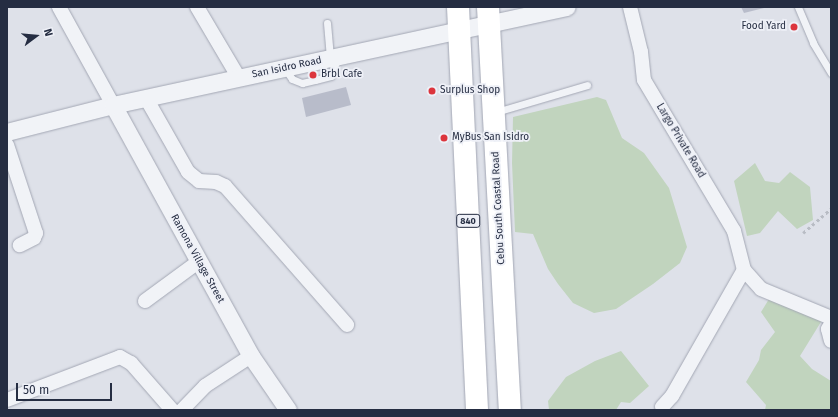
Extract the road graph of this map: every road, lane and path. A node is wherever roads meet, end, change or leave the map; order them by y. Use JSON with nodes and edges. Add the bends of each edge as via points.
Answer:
{"nodes":[{"id":1,"x":59,"y":7,"type":"edge"},
{"id":2,"x":197,"y":7,"type":"edge"},
{"id":3,"x":458,"y":7,"type":"edge"},
{"id":4,"x":567,"y":7,"type":"edge"},
{"id":5,"x":630,"y":7,"type":"edge"},
{"id":6,"x":798,"y":7,"type":"edge"},
{"id":7,"x":488,"y":16,"type":"edge"},
{"id":8,"x":327,"y":23,"type":"dead end"},
{"id":9,"x":459,"y":31,"type":"junction"},
{"id":10,"x":334,"y":58,"type":"junction"},
{"id":11,"x":831,"y":73,"type":"edge"},
{"id":12,"x":239,"y":78,"type":"junction"},
{"id":13,"x":586,"y":86,"type":"dead end"},
{"id":14,"x":146,"y":98,"type":"junction"},
{"id":15,"x":113,"y":105,"type":"junction"},
{"id":16,"x":494,"y":112,"type":"junction"},
{"id":17,"x":7,"y":132,"type":"edge"},
{"id":18,"x":7,"y":145,"type":"edge"},
{"id":19,"x":831,"y":209,"type":"edge"},
{"id":20,"x":803,"y":233,"type":"dead end"},
{"id":21,"x":20,"y":245,"type":"dead end"},
{"id":22,"x":198,"y":262,"type":"junction"},
{"id":23,"x":744,"y":270,"type":"junction"},
{"id":24,"x":145,"y":301,"type":"dead end"},
{"id":25,"x":831,"y":318,"type":"edge"},
{"id":26,"x":831,"y":324,"type":"edge"},
{"id":27,"x":347,"y":325,"type":"dead end"},
{"id":28,"x":831,"y":341,"type":"edge"},
{"id":29,"x":251,"y":356,"type":"junction"},
{"id":30,"x":7,"y":400,"type":"edge"},
{"id":31,"x":662,"y":407,"type":"dead end"},
{"id":32,"x":172,"y":410,"type":"edge"},
{"id":33,"x":182,"y":410,"type":"edge"},
{"id":34,"x":288,"y":410,"type":"edge"},
{"id":35,"x":477,"y":410,"type":"edge"},
{"id":36,"x":510,"y":410,"type":"edge"}],
"edges":[{"from":1,"to":15,"type":"street"},
{"from":2,"to":12,"type":"street"},
{"from":3,"to":9,"type":"highway","number":"840"},
{"from":4,"to":7,"type":"street","name":"San Isidro Road"},
{"from":5,"to":23,"type":"street","name":"Largo Private Road","via":[[641,52],[644,80],[734,231]]},
{"from":6,"to":11,"type":"lane","via":[[813,43]]},
{"from":7,"to":9,"type":"street","name":"San Isidro Road"},
{"from":7,"to":16,"type":"highway","name":"Cebu South Coastal Road"},
{"from":8,"to":10,"type":"lane"},
{"from":9,"to":10,"type":"street","name":"San Isidro Road"},
{"from":9,"to":35,"type":"highway","number":"840"},
{"from":10,"to":12,"type":"street","name":"San Isidro Road"},
{"from":12,"to":14,"type":"street","name":"San Isidro Road"},
{"from":13,"to":16,"type":"lane"},
{"from":14,"to":15,"type":"street","name":"San Isidro Road"},
{"from":14,"to":27,"type":"street","via":[[188,172],[199,181],[216,182],[225,186]]},
{"from":15,"to":17,"type":"street","name":"San Isidro Road"},
{"from":15,"to":22,"type":"street","name":"Ramona Village Street"},
{"from":16,"to":36,"type":"highway","name":"Cebu South Coastal Road"},
{"from":18,"to":21,"type":"street","via":[[36,232],[34,238]]},
{"from":19,"to":20,"type":"path"},
{"from":22,"to":24,"type":"street"},
{"from":22,"to":29,"type":"street","name":"Ramona Village Street"},
{"from":23,"to":25,"type":"street","name":"Largo Private Road","via":[[761,289]]},
{"from":23,"to":31,"type":"street","via":[[672,396]]},
{"from":26,"to":28,"type":"street","via":[[828,329]]},
{"from":29,"to":33,"type":"street","via":[[205,386]]},
{"from":29,"to":34,"type":"street","name":"Ramona Village Street"},
{"from":30,"to":32,"type":"street","via":[[120,357],[131,364]]}]}
